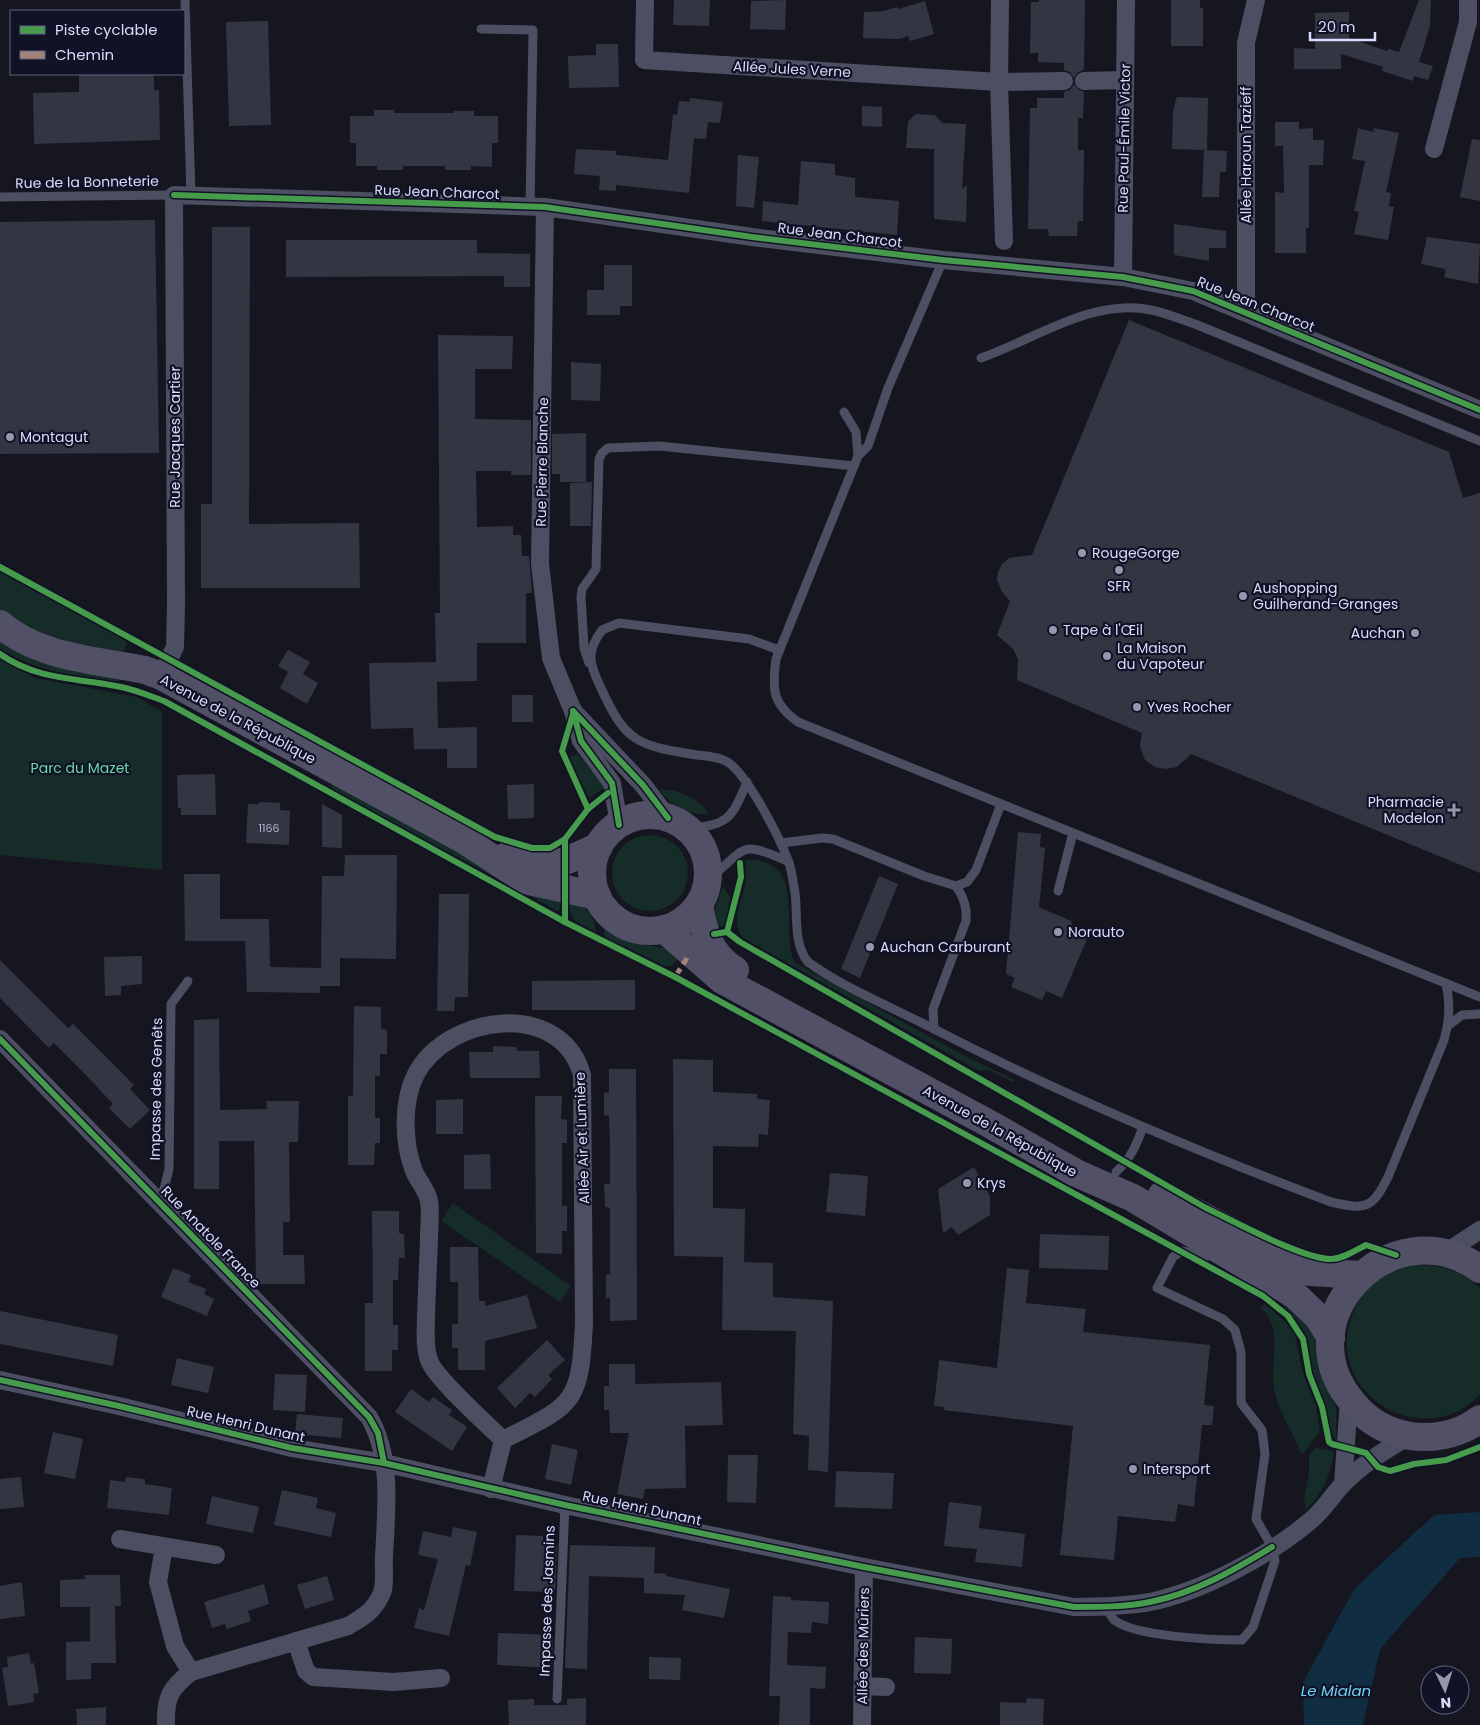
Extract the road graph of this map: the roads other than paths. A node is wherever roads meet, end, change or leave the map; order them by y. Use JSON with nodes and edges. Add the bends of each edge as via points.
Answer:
{"nodes":[{"id":1,"x":645,"y":0,"type":"edge"},
{"id":2,"x":1000,"y":0,"type":"edge"},
{"id":3,"x":1126,"y":0,"type":"edge"},
{"id":4,"x":1256,"y":0,"type":"edge"},
{"id":5,"x":1468,"y":0,"type":"edge"},
{"id":6,"x":481,"y":29,"type":"dead end"},
{"id":7,"x":184,"y":75,"type":"edge"},
{"id":8,"x":1124,"y":80,"type":"junction"},
{"id":9,"x":1064,"y":81,"type":"dead end"},
{"id":10,"x":1084,"y":81,"type":"dead end"},
{"id":11,"x":999,"y":82,"type":"junction"},
{"id":12,"x":1434,"y":149,"type":"dead end"},
{"id":13,"x":183,"y":195,"type":"junction"},
{"id":14,"x":0,"y":197,"type":"edge"},
{"id":15,"x":537,"y":207,"type":"junction"},
{"id":16,"x":1004,"y":241,"type":"dead end"},
{"id":17,"x":943,"y":260,"type":"junction"},
{"id":18,"x":1123,"y":277,"type":"junction"},
{"id":19,"x":1246,"y":312,"type":"junction"},
{"id":20,"x":981,"y":358,"type":"dead end"},
{"id":21,"x":1480,"y":410,"type":"edge"},
{"id":22,"x":844,"y":412,"type":"dead end"},
{"id":23,"x":1480,"y":441,"type":"edge"},
{"id":24,"x":858,"y":456,"type":"junction"},
{"id":25,"x":854,"y":466,"type":"junction"},
{"id":26,"x":0,"y":624,"type":"edge"},
{"id":27,"x":778,"y":650,"type":"junction"},
{"id":28,"x":590,"y":664,"type":"junction"},
{"id":29,"x":161,"y":676,"type":"junction"},
{"id":30,"x":573,"y":711,"type":"junction"},
{"id":31,"x":746,"y":782,"type":"junction"},
{"id":32,"x":1001,"y":804,"type":"junction"},
{"id":33,"x":678,"y":824,"type":"junction"},
{"id":34,"x":619,"y":825,"type":"junction"},
{"id":35,"x":1073,"y":833,"type":"junction"},
{"id":36,"x":466,"y":841,"type":"junction"},
{"id":37,"x":781,"y":843,"type":"junction"},
{"id":38,"x":599,"y":846,"type":"junction"},
{"id":39,"x":789,"y":862,"type":"junction"},
{"id":40,"x":956,"y":886,"type":"junction"},
{"id":41,"x":1058,"y":891,"type":"dead end"},
{"id":42,"x":703,"y":892,"type":"junction"},
{"id":43,"x":597,"y":896,"type":"junction"},
{"id":44,"x":664,"y":929,"type":"junction"},
{"id":45,"x":188,"y":981,"type":"dead end"},
{"id":46,"x":1446,"y":983,"type":"junction"},
{"id":47,"x":1480,"y":997,"type":"edge"},
{"id":48,"x":1480,"y":1014,"type":"edge"},
{"id":49,"x":1449,"y":1025,"type":"junction"},
{"id":50,"x":934,"y":1029,"type":"junction"},
{"id":51,"x":0,"y":1038,"type":"edge"},
{"id":52,"x":1143,"y":1127,"type":"junction"},
{"id":53,"x":1116,"y":1172,"type":"junction"},
{"id":54,"x":156,"y":1199,"type":"junction"},
{"id":55,"x":1480,"y":1230,"type":"edge"},
{"id":56,"x":1445,"y":1253,"type":"junction"},
{"id":57,"x":1480,"y":1269,"type":"edge"},
{"id":58,"x":1258,"y":1274,"type":"junction"},
{"id":59,"x":1361,"y":1275,"type":"junction"},
{"id":60,"x":1331,"y":1338,"type":"junction"},
{"id":61,"x":0,"y":1380,"type":"edge"},
{"id":62,"x":1349,"y":1400,"type":"junction"},
{"id":63,"x":1480,"y":1419,"type":"edge"},
{"id":64,"x":1410,"y":1436,"type":"junction"},
{"id":65,"x":503,"y":1440,"type":"junction"},
{"id":66,"x":384,"y":1463,"type":"junction"},
{"id":67,"x":1343,"y":1484,"type":"junction"},
{"id":68,"x":490,"y":1489,"type":"junction"},
{"id":69,"x":565,"y":1505,"type":"junction"},
{"id":70,"x":120,"y":1539,"type":"dead end"},
{"id":71,"x":164,"y":1547,"type":"junction"},
{"id":72,"x":1272,"y":1547,"type":"junction"},
{"id":73,"x":216,"y":1555,"type":"dead end"},
{"id":74,"x":864,"y":1567,"type":"junction"},
{"id":75,"x":1106,"y":1607,"type":"junction"},
{"id":76,"x":296,"y":1642,"type":"junction"},
{"id":77,"x":191,"y":1672,"type":"junction"},
{"id":78,"x":441,"y":1678,"type":"dead end"},
{"id":79,"x":863,"y":1686,"type":"junction"},
{"id":80,"x":886,"y":1686,"type":"dead end"},
{"id":81,"x":557,"y":1699,"type":"dead end"},
{"id":82,"x":166,"y":1725,"type":"edge"},
{"id":83,"x":862,"y":1725,"type":"edge"}],
"edges":[{"from":1,"to":11,"type":"street","name":"Allée Jules Verne","via":[[644,60]]},
{"from":2,"to":11,"type":"street"},
{"from":3,"to":8,"type":"street","name":"Rue Paul-Émile Victor"},
{"from":4,"to":19,"type":"street","name":"Allée Haroun Tazieff","via":[[1246,43]]},
{"from":5,"to":12,"type":"street","via":[[1468,22]]},
{"from":6,"to":15,"type":"lane","via":[[534,30]]},
{"from":7,"to":13,"type":"lane"},
{"from":8,"to":10,"type":"street"},
{"from":8,"to":18,"type":"street","name":"Rue Paul-Émile Victor"},
{"from":9,"to":11,"type":"street","name":"Allée Jules Verne"},
{"from":11,"to":16,"type":"street"},
{"from":13,"to":14,"type":"lane","name":"Rue de la Bonneterie"},
{"from":13,"to":15,"type":"street","name":"Rue Jean Charcot"},
{"from":13,"to":29,"type":"street","name":"Rue Jacques Cartier","via":[[175,647]]},
{"from":15,"to":17,"type":"street","name":"Rue Jean Charcot"},
{"from":15,"to":30,"type":"street","name":"Rue Pierre Blanche","via":[[540,564],[551,658]]},
{"from":17,"to":18,"type":"street","name":"Rue Jean Charcot"},
{"from":17,"to":24,"type":"lane","via":[[888,388],[868,446]]},
{"from":18,"to":19,"type":"street","name":"Rue Jean Charcot","via":[[1193,291]]},
{"from":19,"to":21,"type":"street","name":"Rue Jean Charcot"},
{"from":20,"to":23,"type":"lane","via":[[1099,311],[1151,310],[1195,324]]},
{"from":22,"to":24,"type":"lane","via":[[856,432]]},
{"from":24,"to":25,"type":"lane"},
{"from":25,"to":27,"type":"lane"},
{"from":25,"to":28,"type":"lane","via":[[659,446],[612,446],[602,453],[599,459],[596,569],[582,589],[581,598],[584,648]]},
{"from":26,"to":29,"type":"main road","name":"Avenue de la République","via":[[41,648]]},
{"from":27,"to":28,"type":"lane","via":[[749,639],[619,624],[602,630],[597,636]]},
{"from":27,"to":32,"type":"lane","via":[[773,688],[778,702],[798,722]]},
{"from":28,"to":31,"type":"lane","via":[[614,717],[627,732],[658,749],[729,763]]},
{"from":29,"to":36,"type":"main road","name":"Avenue de la République"},
{"from":30,"to":33,"type":"street","name":"Rue Pierre Blanche"},
{"from":30,"to":34,"type":"street","name":"Rue Pierre Blanche","via":[[581,741],[612,784]]},
{"from":31,"to":33,"type":"lane","via":[[735,809],[722,823]]},
{"from":31,"to":37,"type":"lane"},
{"from":32,"to":35,"type":"lane"},
{"from":32,"to":40,"type":"lane","via":[[976,870],[967,882]]},
{"from":33,"to":34,"type":"main road","via":[[643,816]]},
{"from":33,"to":42,"type":"main road","via":[[704,851]]},
{"from":34,"to":38,"type":"main road"},
{"from":35,"to":41,"type":"lane"},
{"from":35,"to":46,"type":"lane"},
{"from":36,"to":38,"type":"main road","name":"Avenue de la République","via":[[529,864],[544,866],[563,863]]},
{"from":36,"to":43,"type":"main road","name":"Avenue de la République","via":[[525,880]]},
{"from":37,"to":39,"type":"lane"},
{"from":37,"to":40,"type":"lane","via":[[822,838],[833,840]]},
{"from":38,"to":43,"type":"main road","via":[[593,871]]},
{"from":39,"to":42,"type":"lane","via":[[761,849],[737,852]]},
{"from":39,"to":50,"type":"lane","via":[[800,950],[808,962]]},
{"from":40,"to":50,"type":"lane","via":[[967,910],[966,921],[933,1009]]},
{"from":42,"to":44,"type":"main road","via":[[678,924]]},
{"from":42,"to":53,"type":"main road","name":"Avenue de la République","via":[[707,939],[718,957],[731,967],[1066,1149]]},
{"from":43,"to":44,"type":"main road","via":[[619,922],[641,930]]},
{"from":44,"to":58,"type":"main road","name":"Avenue de la République","via":[[722,980],[1076,1173],[1133,1198]]},
{"from":45,"to":54,"type":"lane","name":"Impasse des Genêts","via":[[171,1004],[169,1169],[164,1189]]},
{"from":46,"to":47,"type":"lane"},
{"from":46,"to":49,"type":"lane","via":[[1450,1003]]},
{"from":48,"to":49,"type":"lane","via":[[1462,1015]]},
{"from":49,"to":52,"type":"lane","via":[[1388,1177],[1377,1197],[1366,1206],[1332,1202]]},
{"from":50,"to":52,"type":"lane","via":[[1028,1077]]},
{"from":51,"to":54,"type":"street","name":"Rue Anatole France"},
{"from":52,"to":53,"type":"lane","via":[[1135,1151]]},
{"from":53,"to":59,"type":"main road","name":"Avenue de la République","via":[[1310,1272]]},
{"from":54,"to":66,"type":"street","name":"Rue Anatole France","via":[[368,1417],[378,1433]]},
{"from":55,"to":56,"type":"street"},
{"from":56,"to":57,"type":"main road"},
{"from":56,"to":59,"type":"main road","via":[[1421,1251],[1396,1255]]},
{"from":58,"to":60,"type":"main road","name":"Avenue de la République","via":[[1295,1294],[1318,1316]]},
{"from":58,"to":72,"type":"lane","via":[[1202,1254],[1182,1251],[1173,1257],[1158,1288],[1223,1319],[1235,1330],[1241,1352],[1241,1404],[1262,1430],[1265,1454],[1256,1519]]},
{"from":59,"to":60,"type":"main road","via":[[1340,1304]]},
{"from":60,"to":62,"type":"main road","via":[[1336,1375]]},
{"from":61,"to":66,"type":"street","name":"Rue Henri Dunant","via":[[292,1448]]},
{"from":62,"to":64,"type":"main road","via":[[1376,1424]]},
{"from":62,"to":67,"type":"street"},
{"from":63,"to":64,"type":"main road","via":[[1445,1435]]},
{"from":64,"to":67,"type":"street","name":"Rue Henri Dunant","via":[[1387,1449]]},
{"from":65,"to":65,"type":"street","name":"Allée Air et Lumière","via":[[564,1406],[574,1394],[582,1359],[584,1243],[582,1075],[579,1063],[574,1053],[553,1036],[526,1025],[504,1023],[464,1033],[432,1052],[416,1076],[407,1116],[410,1159],[429,1200],[425,1335],[429,1360],[438,1374]]},
{"from":65,"to":68,"type":"street"},
{"from":66,"to":68,"type":"street","name":"Rue Henri Dunant"},
{"from":66,"to":76,"type":"street","name":"Rue Anatole France","via":[[386,1502],[382,1593],[371,1613],[348,1626]]},
{"from":67,"to":72,"type":"street","name":"Rue Henri Dunant","via":[[1316,1516]]},
{"from":68,"to":69,"type":"street","name":"Rue Henri Dunant"},
{"from":69,"to":74,"type":"street","name":"Rue Henri Dunant"},
{"from":69,"to":81,"type":"lane","name":"Impasse des Jasmins"},
{"from":70,"to":71,"type":"street"},
{"from":71,"to":73,"type":"street"},
{"from":71,"to":77,"type":"street","via":[[158,1582],[175,1646]]},
{"from":72,"to":75,"type":"street","name":"Rue Henri Dunant","via":[[1193,1588],[1150,1602]]},
{"from":72,"to":75,"type":"lane","via":[[1275,1561],[1253,1627],[1242,1640],[1210,1641],[1145,1631],[1114,1620]]},
{"from":74,"to":75,"type":"street","name":"Rue Henri Dunant","via":[[1074,1607]]},
{"from":74,"to":79,"type":"street","name":"Allée des Mûriers"},
{"from":76,"to":77,"type":"street","name":"Rue Anatole France"},
{"from":76,"to":78,"type":"street","via":[[306,1671],[313,1677],[394,1682]]},
{"from":77,"to":82,"type":"street","via":[[173,1687]]},
{"from":79,"to":80,"type":"street"},
{"from":79,"to":83,"type":"street","name":"Allée des Mûriers"}]}
